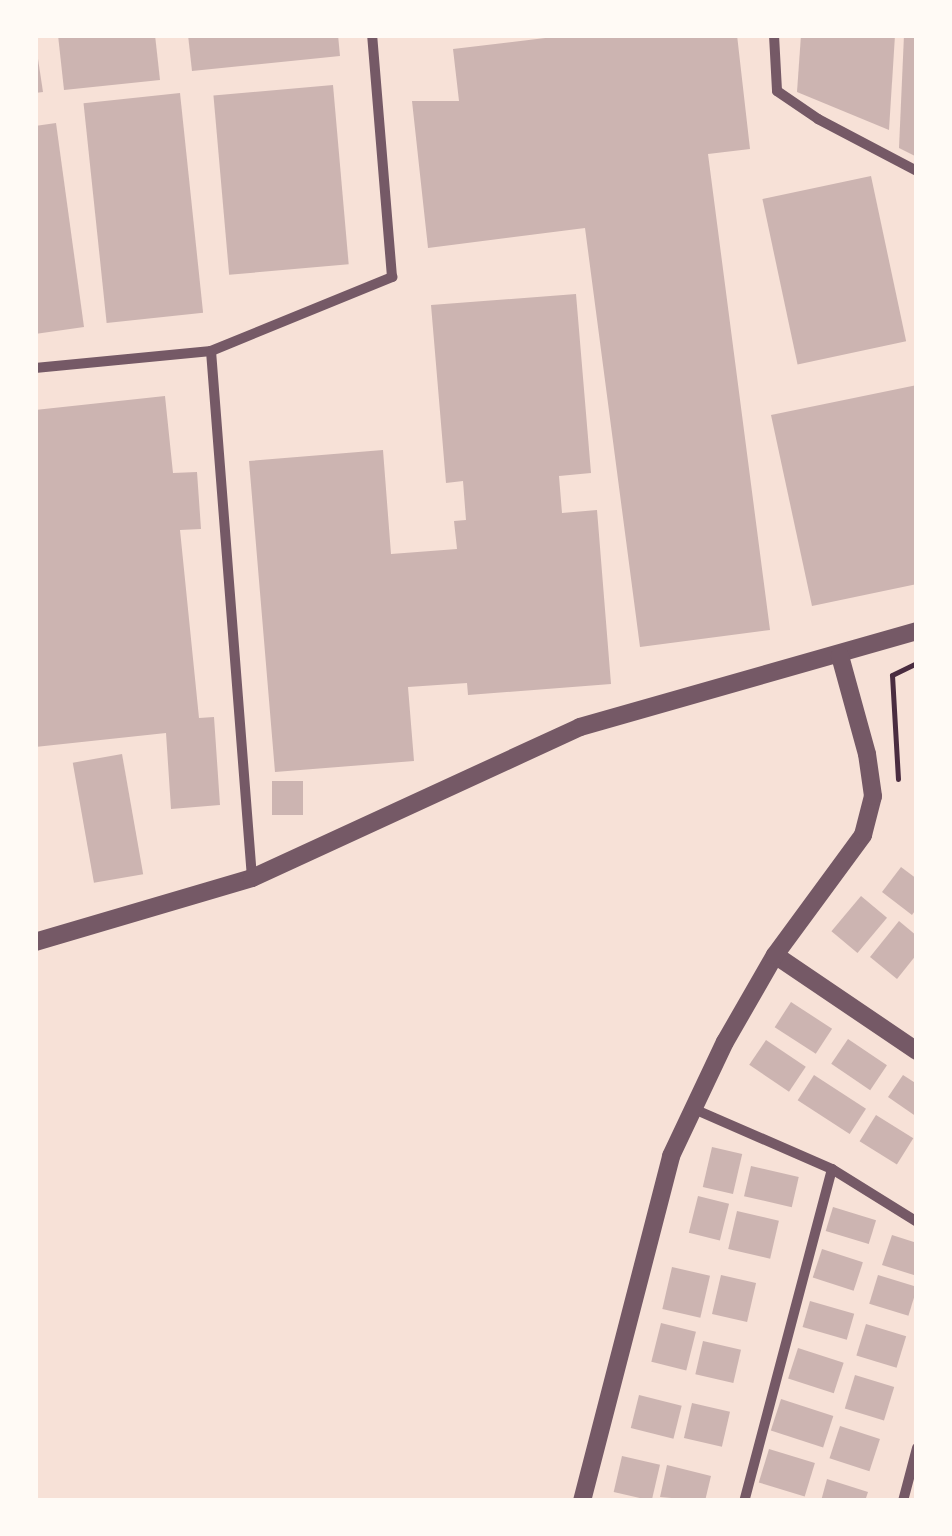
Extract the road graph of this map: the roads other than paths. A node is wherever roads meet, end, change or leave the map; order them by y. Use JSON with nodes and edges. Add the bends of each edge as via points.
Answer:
{"nodes":[{"id":1,"x":372,"y":35,"type":"edge"},
{"id":2,"x":774,"y":35,"type":"edge"},
{"id":3,"x":917,"y":171,"type":"edge"},
{"id":4,"x":211,"y":350,"type":"junction"},
{"id":5,"x":35,"y":368,"type":"edge"},
{"id":6,"x":917,"y":632,"type":"edge"},
{"id":7,"x":840,"y":656,"type":"junction"},
{"id":8,"x":252,"y":878,"type":"junction"},
{"id":9,"x":35,"y":942,"type":"edge"},
{"id":10,"x":775,"y":955,"type":"junction"},
{"id":11,"x":917,"y":1052,"type":"edge"},
{"id":12,"x":694,"y":1108,"type":"junction"},
{"id":13,"x":832,"y":1169,"type":"junction"},
{"id":14,"x":917,"y":1222,"type":"edge"},
{"id":15,"x":917,"y":1448,"type":"edge"},
{"id":16,"x":582,"y":1501,"type":"edge"},
{"id":17,"x":744,"y":1501,"type":"edge"},
{"id":18,"x":903,"y":1501,"type":"edge"}],
"edges":[{"from":1,"to":4,"type":"street","via":[[392,277]]},
{"from":2,"to":3,"type":"street","via":[[776,91]]},
{"from":4,"to":5,"type":"street"},
{"from":4,"to":8,"type":"street"},
{"from":6,"to":7,"type":"street"},
{"from":7,"to":8,"type":"street","via":[[580,727]]},
{"from":7,"to":10,"type":"street","via":[[873,796],[863,834]]},
{"from":8,"to":9,"type":"street"},
{"from":10,"to":11,"type":"street"},
{"from":10,"to":12,"type":"street"},
{"from":12,"to":13,"type":"street"},
{"from":12,"to":16,"type":"street","via":[[671,1156],[641,1258]]},
{"from":13,"to":14,"type":"street"},
{"from":13,"to":17,"type":"street"},
{"from":15,"to":18,"type":"street"}]}
